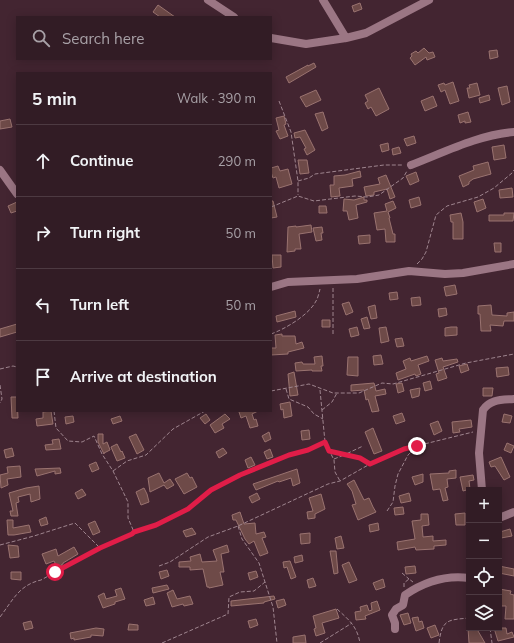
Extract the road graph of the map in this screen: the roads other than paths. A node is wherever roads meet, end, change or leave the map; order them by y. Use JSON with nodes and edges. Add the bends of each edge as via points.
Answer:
{"nodes":[{"id":1,"x":208,"y":0,"type":"edge"},
{"id":2,"x":429,"y":0,"type":"edge"},
{"id":3,"x":326,"y":1,"type":"edge"},
{"id":4,"x":232,"y":16,"type":"edge"},
{"id":5,"x":272,"y":38,"type":"edge"},
{"id":6,"x":346,"y":38,"type":"junction"},
{"id":7,"x":514,"y":132,"type":"edge"},
{"id":8,"x":411,"y":165,"type":"road end"},
{"id":9,"x":0,"y":170,"type":"edge"},
{"id":10,"x":16,"y":193,"type":"edge"},
{"id":11,"x":514,"y":264,"type":"edge"},
{"id":12,"x":272,"y":287,"type":"edge"},
{"id":13,"x":514,"y":399,"type":"edge"},
{"id":14,"x":482,"y":487,"type":"edge"},
{"id":15,"x":514,"y":512,"type":"edge"},
{"id":16,"x":502,"y":517,"type":"edge"},
{"id":17,"x":466,"y":578,"type":"edge"},
{"id":18,"x":395,"y":629,"type":"dead end"}],
"edges":[{"from":1,"to":4,"type":"street"},
{"from":2,"to":6,"type":"street","via":[[366,33]]},
{"from":3,"to":6,"type":"street"},
{"from":5,"to":6,"type":"street","via":[[306,44]]},
{"from":7,"to":8,"type":"street","via":[[467,142]]},
{"from":9,"to":10,"type":"street"},
{"from":11,"to":12,"type":"street","via":[[463,273],[409,271],[357,279],[288,282]]},
{"from":13,"to":14,"type":"street","via":[[491,402],[483,410],[479,452]]},
{"from":15,"to":16,"type":"street"},
{"from":17,"to":18,"type":"street","via":[[430,582],[405,595],[403,605],[392,615]]}]}
